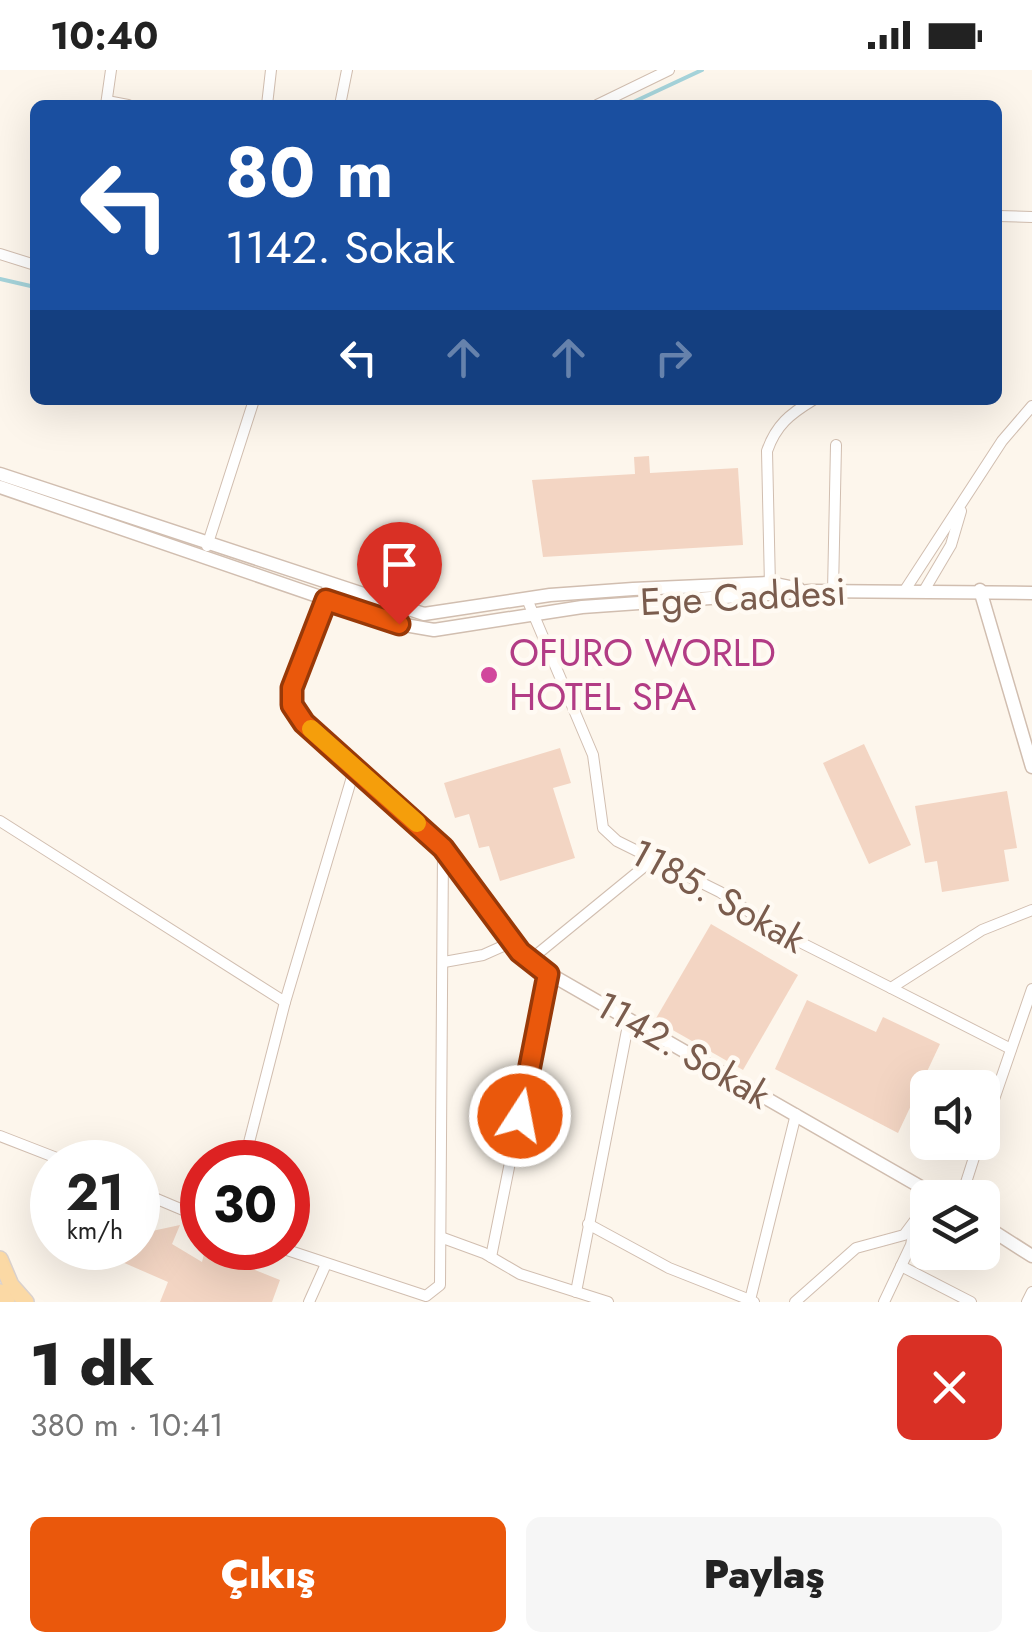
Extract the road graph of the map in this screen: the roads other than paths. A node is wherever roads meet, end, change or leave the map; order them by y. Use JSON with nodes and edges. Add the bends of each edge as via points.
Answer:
{"nodes":[{"id":1,"x":111,"y":70,"type":"edge"},
{"id":2,"x":271,"y":70,"type":"edge"},
{"id":3,"x":348,"y":70,"type":"edge"},
{"id":4,"x":669,"y":70,"type":"edge"},
{"id":5,"x":106,"y":100,"type":"edge"},
{"id":6,"x":267,"y":100,"type":"edge"},
{"id":7,"x":341,"y":100,"type":"edge"},
{"id":8,"x":607,"y":100,"type":"edge"},
{"id":9,"x":1002,"y":216,"type":"edge"},
{"id":10,"x":1032,"y":217,"type":"edge"},
{"id":11,"x":0,"y":254,"type":"edge"},
{"id":12,"x":30,"y":263,"type":"edge"},
{"id":13,"x":252,"y":405,"type":"edge"},
{"id":14,"x":805,"y":405,"type":"edge"},
{"id":15,"x":1032,"y":406,"type":"edge"},
{"id":16,"x":836,"y":446,"type":"dead end"},
{"id":17,"x":0,"y":474,"type":"edge"},
{"id":18,"x":0,"y":488,"type":"edge"},
{"id":19,"x":963,"y":505,"type":"junction"},
{"id":20,"x":207,"y":546,"type":"junction"},
{"id":21,"x":330,"y":584,"type":"junction"},
{"id":22,"x":926,"y":589,"type":"junction"},
{"id":23,"x":770,"y":590,"type":"junction"},
{"id":24,"x":905,"y":590,"type":"junction"},
{"id":25,"x":980,"y":590,"type":"junction"},
{"id":26,"x":833,"y":591,"type":"junction"},
{"id":27,"x":1032,"y":594,"type":"edge"},
{"id":28,"x":326,"y":600,"type":"junction"},
{"id":29,"x":530,"y":606,"type":"junction"},
{"id":30,"x":356,"y":766,"type":"junction"},
{"id":31,"x":1032,"y":768,"type":"edge"},
{"id":32,"x":0,"y":821,"type":"edge"},
{"id":33,"x":443,"y":848,"type":"junction"},
{"id":34,"x":656,"y":858,"type":"junction"},
{"id":35,"x":1032,"y":910,"type":"edge"},
{"id":36,"x":512,"y":942,"type":"junction"},
{"id":37,"x":530,"y":960,"type":"junction"},
{"id":38,"x":444,"y":962,"type":"junction"},
{"id":39,"x":548,"y":974,"type":"junction"},
{"id":40,"x":891,"y":988,"type":"junction"},
{"id":41,"x":1032,"y":989,"type":"edge"},
{"id":42,"x":285,"y":1002,"type":"junction"},
{"id":43,"x":629,"y":1020,"type":"junction"},
{"id":44,"x":1012,"y":1049,"type":"junction"},
{"id":45,"x":1000,"y":1083,"type":"edge"},
{"id":46,"x":796,"y":1114,"type":"junction"},
{"id":47,"x":0,"y":1136,"type":"edge"},
{"id":48,"x":250,"y":1140,"type":"edge"},
{"id":49,"x":30,"y":1148,"type":"edge"},
{"id":50,"x":910,"y":1184,"type":"edge"},
{"id":51,"x":588,"y":1224,"type":"junction"},
{"id":52,"x":910,"y":1227,"type":"edge"},
{"id":53,"x":1000,"y":1236,"type":"edge"},
{"id":54,"x":910,"y":1237,"type":"edge"},
{"id":55,"x":443,"y":1238,"type":"junction"},
{"id":56,"x":1032,"y":1256,"type":"edge"},
{"id":57,"x":491,"y":1257,"type":"junction"},
{"id":58,"x":310,"y":1258,"type":"edge"},
{"id":59,"x":0,"y":1259,"type":"edge"},
{"id":60,"x":326,"y":1264,"type":"junction"},
{"id":61,"x":901,"y":1266,"type":"junction"},
{"id":62,"x":0,"y":1292,"type":"edge"},
{"id":63,"x":576,"y":1292,"type":"junction"},
{"id":64,"x":1032,"y":1292,"type":"edge"},
{"id":65,"x":752,"y":1301,"type":"edge"},
{"id":66,"x":6,"y":1302,"type":"edge"},
{"id":67,"x":26,"y":1302,"type":"edge"},
{"id":68,"x":309,"y":1302,"type":"edge"},
{"id":69,"x":608,"y":1302,"type":"edge"},
{"id":70,"x":795,"y":1302,"type":"edge"},
{"id":71,"x":884,"y":1302,"type":"edge"},
{"id":72,"x":971,"y":1302,"type":"edge"},
{"id":73,"x":1027,"y":1302,"type":"edge"}],
"edges":[{"from":1,"to":5,"type":"street"},
{"from":2,"to":6,"type":"street"},
{"from":3,"to":7,"type":"street"},
{"from":4,"to":8,"type":"street"},
{"from":9,"to":10,"type":"street"},
{"from":11,"to":12,"type":"street"},
{"from":13,"to":20,"type":"street"},
{"from":14,"to":23,"type":"street","via":[[774,432],[767,451]]},
{"from":15,"to":19,"type":"street"},
{"from":16,"to":26,"type":"street"},
{"from":17,"to":20,"type":"street"},
{"from":18,"to":28,"type":"street","name":"Ege Caddesi"},
{"from":19,"to":22,"type":"street"},
{"from":19,"to":24,"type":"street"},
{"from":20,"to":21,"type":"street"},
{"from":21,"to":28,"type":"street","name":"1142. Sokak"},
{"from":21,"to":29,"type":"street","via":[[424,614]]},
{"from":22,"to":24,"type":"street","name":"Ege Caddesi"},
{"from":22,"to":25,"type":"street","name":"Ege Caddesi"},
{"from":23,"to":26,"type":"street","name":"Ege Caddesi"},
{"from":23,"to":29,"type":"street","name":"Ege Caddesi"},
{"from":24,"to":26,"type":"street","name":"Ege Caddesi"},
{"from":25,"to":27,"type":"street","name":"Ege Caddesi"},
{"from":25,"to":31,"type":"street"},
{"from":28,"to":29,"type":"street","name":"Ege Caddesi","via":[[434,630]]},
{"from":28,"to":30,"type":"street","name":"1142. Sokak","via":[[292,688],[292,705]]},
{"from":29,"to":34,"type":"street","name":"1185. Sokak","via":[[593,755],[603,828]]},
{"from":30,"to":33,"type":"street","name":"1142. Sokak"},
{"from":30,"to":42,"type":"street"},
{"from":32,"to":42,"type":"street"},
{"from":33,"to":36,"type":"street","name":"1142. Sokak"},
{"from":33,"to":38,"type":"street"},
{"from":34,"to":37,"type":"street"},
{"from":34,"to":40,"type":"street","name":"1185. Sokak"},
{"from":35,"to":40,"type":"street","via":[[982,930]]},
{"from":36,"to":37,"type":"street","name":"1142. Sokak"},
{"from":36,"to":38,"type":"street"},
{"from":37,"to":39,"type":"street","name":"1142. Sokak"},
{"from":38,"to":55,"type":"street"},
{"from":39,"to":43,"type":"street","name":"1142. Sokak"},
{"from":39,"to":57,"type":"street"},
{"from":40,"to":44,"type":"street","name":"1185. Sokak"},
{"from":41,"to":44,"type":"street"},
{"from":42,"to":48,"type":"street"},
{"from":43,"to":46,"type":"street","name":"1142. Sokak"},
{"from":43,"to":51,"type":"street"},
{"from":44,"to":45,"type":"street"},
{"from":46,"to":50,"type":"street","name":"1142. Sokak"},
{"from":46,"to":65,"type":"street"},
{"from":47,"to":49,"type":"street"},
{"from":51,"to":63,"type":"street"},
{"from":51,"to":65,"type":"street","via":[[669,1268]]},
{"from":52,"to":70,"type":"street","via":[[904,1236],[856,1248]]},
{"from":53,"to":56,"type":"street"},
{"from":54,"to":61,"type":"street"},
{"from":55,"to":57,"type":"street"},
{"from":55,"to":60,"type":"street","via":[[440,1285],[426,1296]]},
{"from":57,"to":63,"type":"street"},
{"from":58,"to":60,"type":"street"},
{"from":59,"to":67,"type":"main road"},
{"from":60,"to":68,"type":"street"},
{"from":61,"to":71,"type":"street"},
{"from":61,"to":72,"type":"street"},
{"from":62,"to":66,"type":"main road"},
{"from":63,"to":69,"type":"street"},
{"from":64,"to":73,"type":"street"}]}
